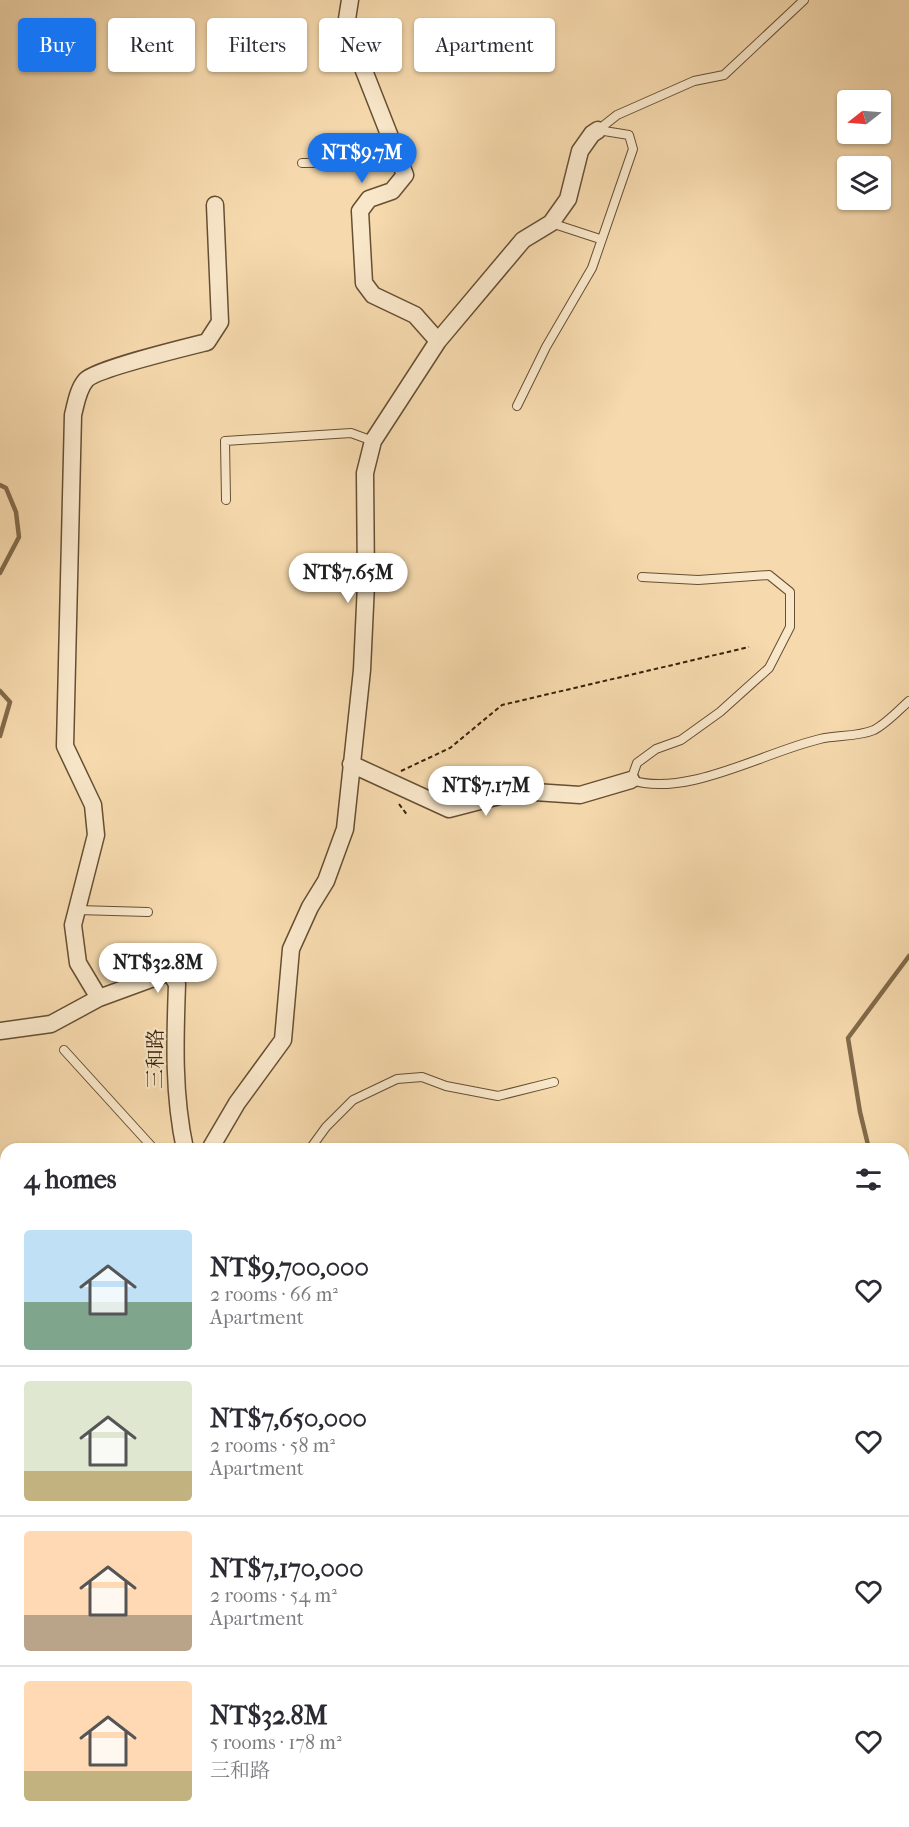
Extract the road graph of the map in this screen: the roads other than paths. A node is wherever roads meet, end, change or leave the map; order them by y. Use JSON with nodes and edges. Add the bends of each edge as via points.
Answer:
{"nodes":[{"id":1,"x":350,"y":0,"type":"edge"},
{"id":2,"x":804,"y":0,"type":"edge"},
{"id":3,"x":598,"y":129,"type":"junction"},
{"id":4,"x":401,"y":162,"type":"junction"},
{"id":5,"x":302,"y":163,"type":"dead end"},
{"id":6,"x":215,"y":205,"type":"dead end"},
{"id":7,"x":551,"y":223,"type":"junction"},
{"id":8,"x":600,"y":239,"type":"junction"},
{"id":9,"x":438,"y":341,"type":"junction"},
{"id":10,"x":517,"y":406,"type":"dead end"},
{"id":11,"x":373,"y":441,"type":"junction"},
{"id":12,"x":226,"y":500,"type":"dead end"},
{"id":13,"x":642,"y":577,"type":"dead end"},
{"id":14,"x":909,"y":701,"type":"edge"},
{"id":15,"x":351,"y":764,"type":"junction"},
{"id":16,"x":631,"y":780,"type":"junction"},
{"id":17,"x":76,"y":910,"type":"junction"},
{"id":18,"x":148,"y":912,"type":"dead end"},
{"id":19,"x":99,"y":998,"type":"junction"},
{"id":20,"x":0,"y":1031,"type":"edge"},
{"id":21,"x":64,"y":1050,"type":"dead end"},
{"id":22,"x":554,"y":1082,"type":"dead end"},
{"id":23,"x":149,"y":1143,"type":"edge"},
{"id":24,"x":184,"y":1143,"type":"edge"},
{"id":25,"x":214,"y":1143,"type":"edge"},
{"id":26,"x":314,"y":1143,"type":"edge"}],
"edges":[{"from":1,"to":4,"type":"street","via":[[350,35]]},
{"from":2,"to":3,"type":"lane","via":[[724,75],[694,81],[617,115]]},
{"from":3,"to":7,"type":"street","via":[[580,151],[568,199]]},
{"from":3,"to":8,"type":"lane","via":[[629,135],[633,148]]},
{"from":4,"to":5,"type":"lane"},
{"from":4,"to":9,"type":"street","via":[[405,175],[399,184],[392,191],[369,199],[360,211],[364,283],[373,295],[415,315]]},
{"from":6,"to":17,"type":"street","via":[[220,322],[207,342],[87,378],[78,393],[73,415],[65,746],[93,805],[96,835]]},
{"from":7,"to":8,"type":"lane"},
{"from":7,"to":9,"type":"street","via":[[523,240]]},
{"from":8,"to":10,"type":"lane","via":[[592,268]]},
{"from":9,"to":11,"type":"street"},
{"from":11,"to":12,"type":"lane","via":[[351,434],[225,441]]},
{"from":11,"to":15,"type":"street","via":[[365,473],[362,670]]},
{"from":13,"to":16,"type":"lane","via":[[698,580],[769,576],[790,592],[790,627],[769,668],[720,712],[681,740],[656,749],[637,763]]},
{"from":14,"to":16,"type":"lane","via":[[874,730],[820,739],[700,780]]},
{"from":15,"to":16,"type":"street","via":[[449,809],[519,791],[580,795]]},
{"from":15,"to":25,"type":"street","via":[[345,830],[326,881],[291,949],[283,1040]]},
{"from":17,"to":18,"type":"lane"},
{"from":17,"to":19,"type":"street","via":[[78,963]]},
{"from":19,"to":20,"type":"street","name":"三和路","via":[[51,1024]]},
{"from":19,"to":24,"type":"street","name":"三和路","via":[[170,972],[177,984],[177,1114]]},
{"from":21,"to":23,"type":"lane"},
{"from":22,"to":26,"type":"lane","via":[[498,1096],[422,1077],[397,1079],[353,1100]]}]}
